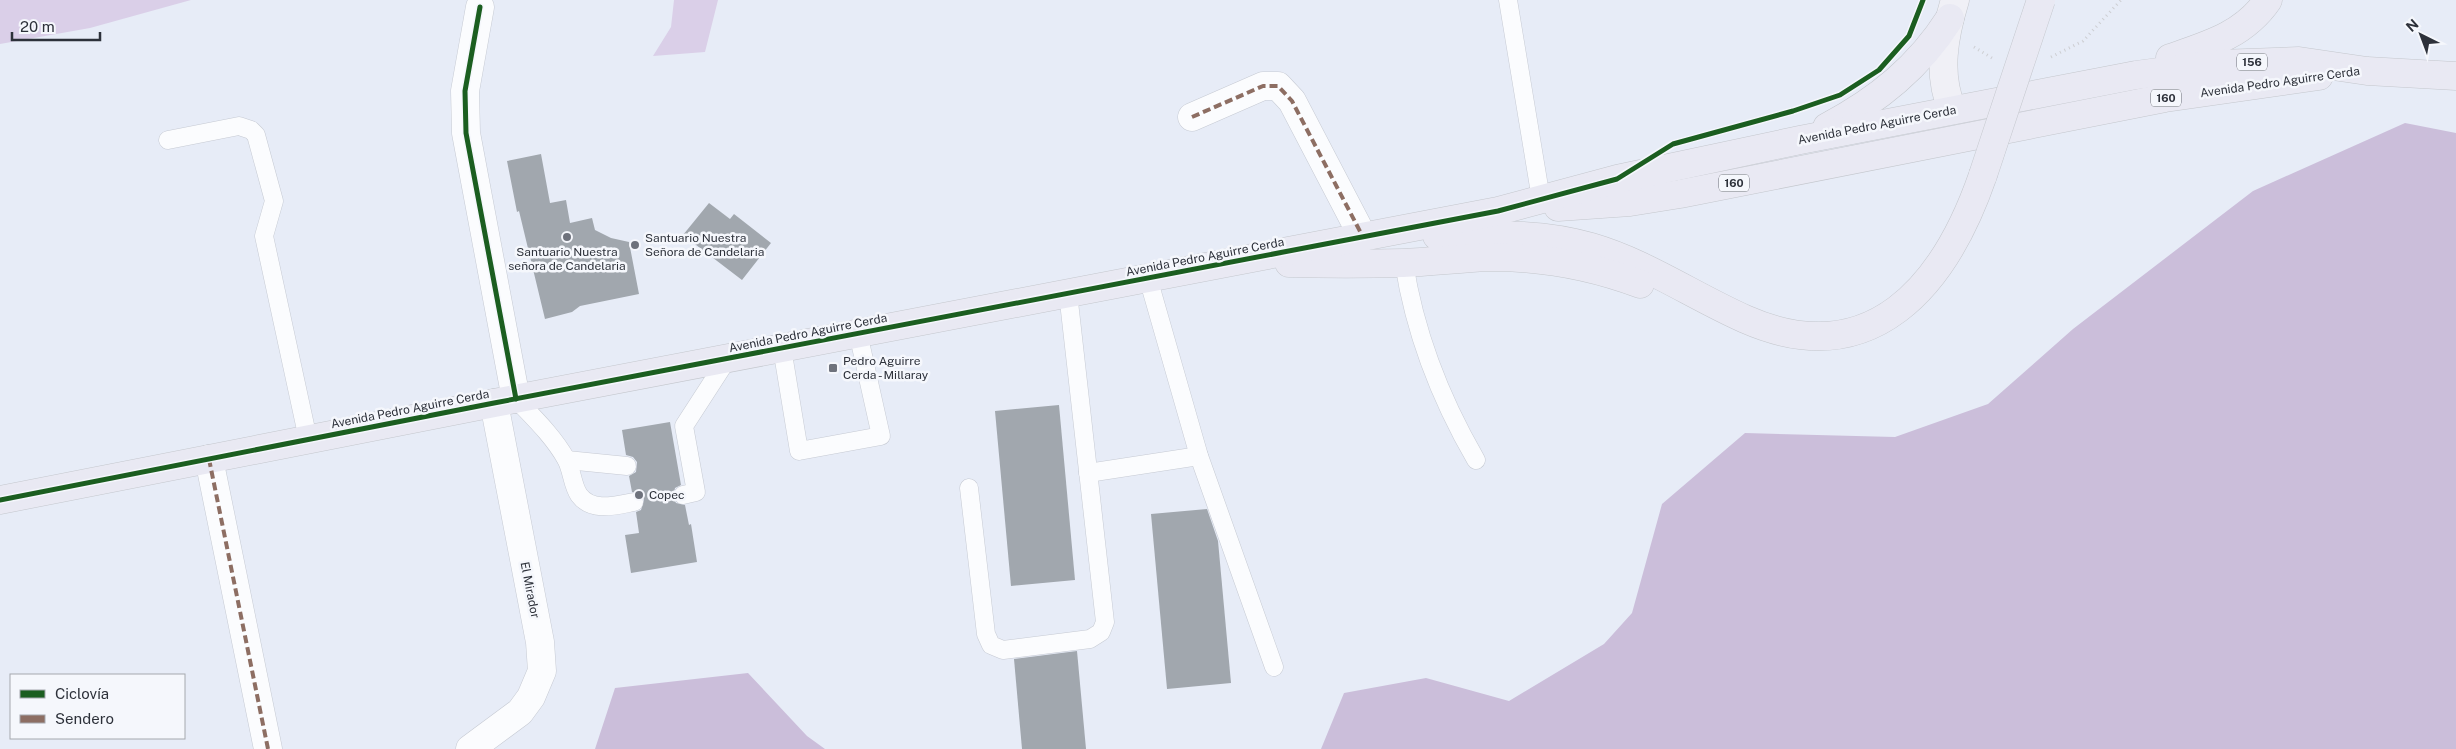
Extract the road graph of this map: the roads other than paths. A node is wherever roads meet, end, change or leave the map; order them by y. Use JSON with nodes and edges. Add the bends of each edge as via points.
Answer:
{"nodes":[{"id":1,"x":1508,"y":0,"type":"edge"},
{"id":2,"x":2041,"y":0,"type":"edge"},
{"id":3,"x":2268,"y":0,"type":"edge"},
{"id":4,"x":480,"y":7,"type":"dead end"},
{"id":5,"x":1952,"y":9,"type":"edge"},
{"id":6,"x":2367,"y":71,"type":"junction"},
{"id":7,"x":2136,"y":75,"type":"junction"},
{"id":8,"x":2456,"y":76,"type":"edge"},
{"id":9,"x":1952,"y":109,"type":"junction"},
{"id":10,"x":1192,"y":117,"type":"dead end"},
{"id":11,"x":1966,"y":136,"type":"junction"},
{"id":12,"x":168,"y":140,"type":"dead end"},
{"id":13,"x":1800,"y":140,"type":"junction"},
{"id":14,"x":1541,"y":199,"type":"junction"},
{"id":15,"x":1498,"y":211,"type":"junction"},
{"id":16,"x":1363,"y":237,"type":"junction"},
{"id":17,"x":1225,"y":263,"type":"junction"},
{"id":18,"x":1404,"y":263,"type":"junction"},
{"id":19,"x":1148,"y":278,"type":"junction"},
{"id":20,"x":1068,"y":293,"type":"junction"},
{"id":21,"x":1723,"y":307,"type":"junction"},
{"id":22,"x":858,"y":333,"type":"junction"},
{"id":23,"x":782,"y":348,"type":"junction"},
{"id":24,"x":728,"y":358,"type":"junction"},
{"id":25,"x":505,"y":401,"type":"junction"},
{"id":26,"x":308,"y":439,"type":"junction"},
{"id":27,"x":1199,"y":456,"type":"junction"},
{"id":28,"x":210,"y":459,"type":"junction"},
{"id":29,"x":567,"y":460,"type":"junction"},
{"id":30,"x":1476,"y":460,"type":"dead end"},
{"id":31,"x":627,"y":466,"type":"dead end"},
{"id":32,"x":1088,"y":473,"type":"junction"},
{"id":33,"x":970,"y":488,"type":"dead end"},
{"id":34,"x":683,"y":495,"type":"dead end"},
{"id":35,"x":0,"y":500,"type":"edge"},
{"id":36,"x":634,"y":502,"type":"dead end"},
{"id":37,"x":1274,"y":667,"type":"dead end"},
{"id":38,"x":268,"y":749,"type":"edge"},
{"id":39,"x":470,"y":749,"type":"edge"}],
"edges":[{"from":1,"to":14,"type":"lane"},
{"from":2,"to":21,"type":"highway","bridge":true,"via":[[1963,226],[1947,253],[1914,294],[1880,321],[1847,333],[1810,335],[1768,327]]},
{"from":3,"to":7,"type":"highway","via":[[2254,18],[2223,40],[2168,58]]},
{"from":4,"to":25,"type":"street","name":"El Mirador","via":[[465,91],[466,133]]},
{"from":5,"to":9,"type":"main road","via":[[1943,73]]},
{"from":5,"to":13,"type":"highway","via":[[1934,42],[1899,80],[1846,117]]},
{"from":6,"to":7,"type":"highway","name":"Avenida Pedro Aguirre Cerda","number":"156","via":[[2323,63],[2275,61],[2219,64]]},
{"from":6,"to":8,"type":"highway","number":"156"},
{"from":6,"to":11,"type":"highway","name":"Avenida Pedro Aguirre Cerda","number":"160","via":[[2165,98]]},
{"from":7,"to":9,"type":"highway","name":"Avenida Pedro Aguirre Cerda","number":"156"},
{"from":9,"to":11,"type":"highway"},
{"from":9,"to":13,"type":"highway","name":"Avenida Pedro Aguirre Cerda","number":"160"},
{"from":10,"to":16,"type":"street","via":[[1263,86],[1278,86],[1292,101]]},
{"from":11,"to":15,"type":"highway","name":"Avenida Pedro Aguirre Cerda","number":"160","via":[[1680,194],[1630,202]]},
{"from":12,"to":26,"type":"lane","via":[[239,126],[256,135],[274,201],[264,236]]},
{"from":13,"to":14,"type":"highway","name":"Avenida Pedro Aguirre Cerda","number":"160"},
{"from":14,"to":15,"type":"highway","name":"Avenida Pedro Aguirre Cerda","number":"160"},
{"from":15,"to":16,"type":"highway","name":"Avenida Pedro Aguirre Cerda","number":"160"},
{"from":16,"to":17,"type":"highway","name":"Avenida Pedro Aguirre Cerda","number":"160"},
{"from":16,"to":21,"type":"highway","via":[[1539,237],[1590,246],[1654,271]]},
{"from":17,"to":18,"type":"highway"},
{"from":17,"to":19,"type":"highway","name":"Avenida Pedro Aguirre Cerda","number":"160"},
{"from":18,"to":21,"type":"highway","via":[[1492,257],[1575,265],[1610,273],[1668,294]]},
{"from":18,"to":30,"type":"lane","via":[[1427,359],[1457,427]]},
{"from":19,"to":20,"type":"highway","name":"Avenida Pedro Aguirre Cerda","number":"160"},
{"from":19,"to":27,"type":"lane"},
{"from":20,"to":22,"type":"highway","name":"Avenida Pedro Aguirre Cerda","number":"160"},
{"from":20,"to":32,"type":"lane"},
{"from":22,"to":23,"type":"highway","name":"Avenida Pedro Aguirre Cerda","number":"160"},
{"from":22,"to":23,"type":"lane","via":[[881,436],[799,451]]},
{"from":23,"to":24,"type":"highway","name":"Avenida Pedro Aguirre Cerda","number":"160"},
{"from":24,"to":25,"type":"highway","name":"Avenida Pedro Aguirre Cerda","number":"160"},
{"from":24,"to":34,"type":"lane","via":[[684,426],[682,452],[696,492]]},
{"from":25,"to":26,"type":"highway","name":"Avenida Pedro Aguirre Cerda","number":"160"},
{"from":25,"to":29,"type":"lane","via":[[552,438]]},
{"from":25,"to":39,"type":"street","name":"El Mirador","via":[[542,671],[531,697],[520,712]]},
{"from":26,"to":28,"type":"highway","name":"Avenida Pedro Aguirre Cerda","number":"160"},
{"from":27,"to":32,"type":"lane"},
{"from":27,"to":37,"type":"lane"},
{"from":28,"to":35,"type":"highway","name":"Avenida Pedro Aguirre Cerda","number":"160"},
{"from":28,"to":38,"type":"street"},
{"from":29,"to":31,"type":"lane"},
{"from":29,"to":36,"type":"lane","via":[[580,496],[586,500],[605,508]]},
{"from":32,"to":33,"type":"lane","via":[[1105,622],[1101,632],[1090,639],[1003,650],[991,645],[986,634]]}]}
